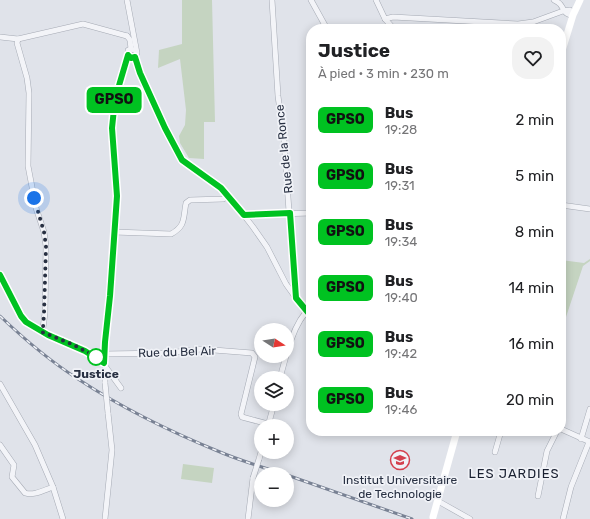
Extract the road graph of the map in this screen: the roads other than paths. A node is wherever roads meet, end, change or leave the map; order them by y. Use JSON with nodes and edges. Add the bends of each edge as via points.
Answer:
{"nodes":[{"id":1,"x":127,"y":0,"type":"edge"},
{"id":2,"x":272,"y":0,"type":"edge"},
{"id":3,"x":311,"y":0,"type":"edge"},
{"id":4,"x":376,"y":0,"type":"edge"},
{"id":5,"x":554,"y":0,"type":"edge"},
{"id":6,"x":580,"y":0,"type":"edge"},
{"id":7,"x":563,"y":11,"type":"junction"},
{"id":8,"x":573,"y":15,"type":"junction"},
{"id":9,"x":385,"y":19,"type":"junction"},
{"id":10,"x":324,"y":24,"type":"edge"},
{"id":11,"x":390,"y":24,"type":"edge"},
{"id":12,"x":132,"y":31,"type":"junction"},
{"id":13,"x":127,"y":36,"type":"junction"},
{"id":14,"x":0,"y":37,"type":"edge"},
{"id":15,"x":566,"y":38,"type":"edge"},
{"id":16,"x":18,"y":39,"type":"junction"},
{"id":17,"x":133,"y":50,"type":"junction"},
{"id":18,"x":128,"y":55,"type":"junction"},
{"id":19,"x":135,"y":57,"type":"junction"},
{"id":20,"x":228,"y":196,"type":"junction"},
{"id":21,"x":566,"y":206,"type":"edge"},
{"id":22,"x":590,"y":210,"type":"edge"},
{"id":23,"x":290,"y":213,"type":"junction"},
{"id":24,"x":306,"y":213,"type":"edge"},
{"id":25,"x":244,"y":215,"type":"junction"},
{"id":26,"x":114,"y":232,"type":"junction"},
{"id":27,"x":0,"y":275,"type":"edge"},
{"id":28,"x":296,"y":298,"type":"junction"},
{"id":29,"x":306,"y":312,"type":"joint"},
{"id":30,"x":42,"y":332,"type":"junction"},
{"id":31,"x":294,"y":332,"type":"edge"},
{"id":32,"x":104,"y":354,"type":"junction"},
{"id":33,"x":105,"y":364,"type":"junction"},
{"id":34,"x":0,"y":384,"type":"edge"},
{"id":35,"x":121,"y":388,"type":"dead end"},
{"id":36,"x":590,"y":409,"type":"edge"},
{"id":37,"x":254,"y":421,"type":"edge"},
{"id":38,"x":566,"y":432,"type":"edge"},
{"id":39,"x":456,"y":436,"type":"edge"},
{"id":40,"x":500,"y":436,"type":"edge"},
{"id":41,"x":555,"y":436,"type":"edge"},
{"id":42,"x":580,"y":438,"type":"junction"},
{"id":43,"x":590,"y":442,"type":"edge"},
{"id":44,"x":0,"y":445,"type":"edge"},
{"id":45,"x":495,"y":452,"type":"dead end"},
{"id":46,"x":259,"y":459,"type":"edge"},
{"id":47,"x":53,"y":487,"type":"junction"},
{"id":48,"x":538,"y":496,"type":"dead end"},
{"id":49,"x":438,"y":502,"type":"junction"},
{"id":50,"x":434,"y":517,"type":"dead end"},
{"id":51,"x":63,"y":519,"type":"edge"},
{"id":52,"x":105,"y":519,"type":"edge"},
{"id":53,"x":248,"y":519,"type":"edge"},
{"id":54,"x":470,"y":519,"type":"edge"},
{"id":55,"x":563,"y":519,"type":"edge"}],
"edges":[{"from":1,"to":12,"type":"street"},
{"from":2,"to":23,"type":"street","name":"Rue de la Ronce","via":[[278,96]]},
{"from":3,"to":10,"type":"street"},
{"from":4,"to":9,"type":"street"},
{"from":5,"to":7,"type":"street"},
{"from":6,"to":8,"type":"main road"},
{"from":7,"to":8,"type":"street","via":[[570,10]]},
{"from":7,"to":9,"type":"street","via":[[518,24],[393,17]]},
{"from":8,"to":15,"type":"main road"},
{"from":9,"to":11,"type":"street"},
{"from":12,"to":13,"type":"street"},
{"from":12,"to":17,"type":"street"},
{"from":13,"to":16,"type":"street","via":[[83,24]]},
{"from":13,"to":17,"type":"street"},
{"from":14,"to":16,"type":"street"},
{"from":16,"to":30,"type":"street","via":[[30,93],[28,166],[46,246]]},
{"from":17,"to":18,"type":"street","via":[[127,53]]},
{"from":17,"to":19,"type":"street"},
{"from":18,"to":19,"type":"street","via":[[131,58]]},
{"from":18,"to":26,"type":"street","via":[[115,99],[112,128],[117,196]]},
{"from":19,"to":20,"type":"street","via":[[165,128],[182,160]]},
{"from":20,"to":25,"type":"street"},
{"from":20,"to":26,"type":"street","via":[[223,199],[190,200],[186,203],[182,225],[179,230],[170,234]]},
{"from":21,"to":22,"type":"street"},
{"from":23,"to":24,"type":"street"},
{"from":23,"to":25,"type":"street"},
{"from":23,"to":28,"type":"street","name":"Rue de la Ronce"},
{"from":25,"to":28,"type":"street","via":[[267,247]]},
{"from":26,"to":32,"type":"street"},
{"from":27,"to":30,"type":"street","via":[[21,316]]},
{"from":28,"to":29,"type":"street"},
{"from":29,"to":31,"type":"street"},
{"from":30,"to":33,"type":"street","via":[[74,345]]},
{"from":32,"to":33,"type":"street"},
{"from":32,"to":37,"type":"street","name":"Rue du Bel Air","via":[[169,353],[202,349],[252,353],[254,357],[241,414],[242,417]]},
{"from":33,"to":35,"type":"street"},
{"from":33,"to":52,"type":"street","bridge":true,"via":[[112,450]]},
{"from":34,"to":47,"type":"street","via":[[35,445]]},
{"from":36,"to":42,"type":"street"},
{"from":38,"to":42,"type":"street"},
{"from":39,"to":49,"type":"main road"},
{"from":40,"to":45,"type":"street"},
{"from":41,"to":48,"type":"street","via":[[547,452]]},
{"from":42,"to":43,"type":"street"},
{"from":43,"to":55,"type":"street","via":[[571,487]]},
{"from":44,"to":47,"type":"street","via":[[14,465],[12,476],[25,493],[35,493]]},
{"from":46,"to":53,"type":"street","bridge":true,"via":[[253,478]]},
{"from":47,"to":51,"type":"street"},
{"from":49,"to":50,"type":"main road"},
{"from":49,"to":54,"type":"street"}]}
